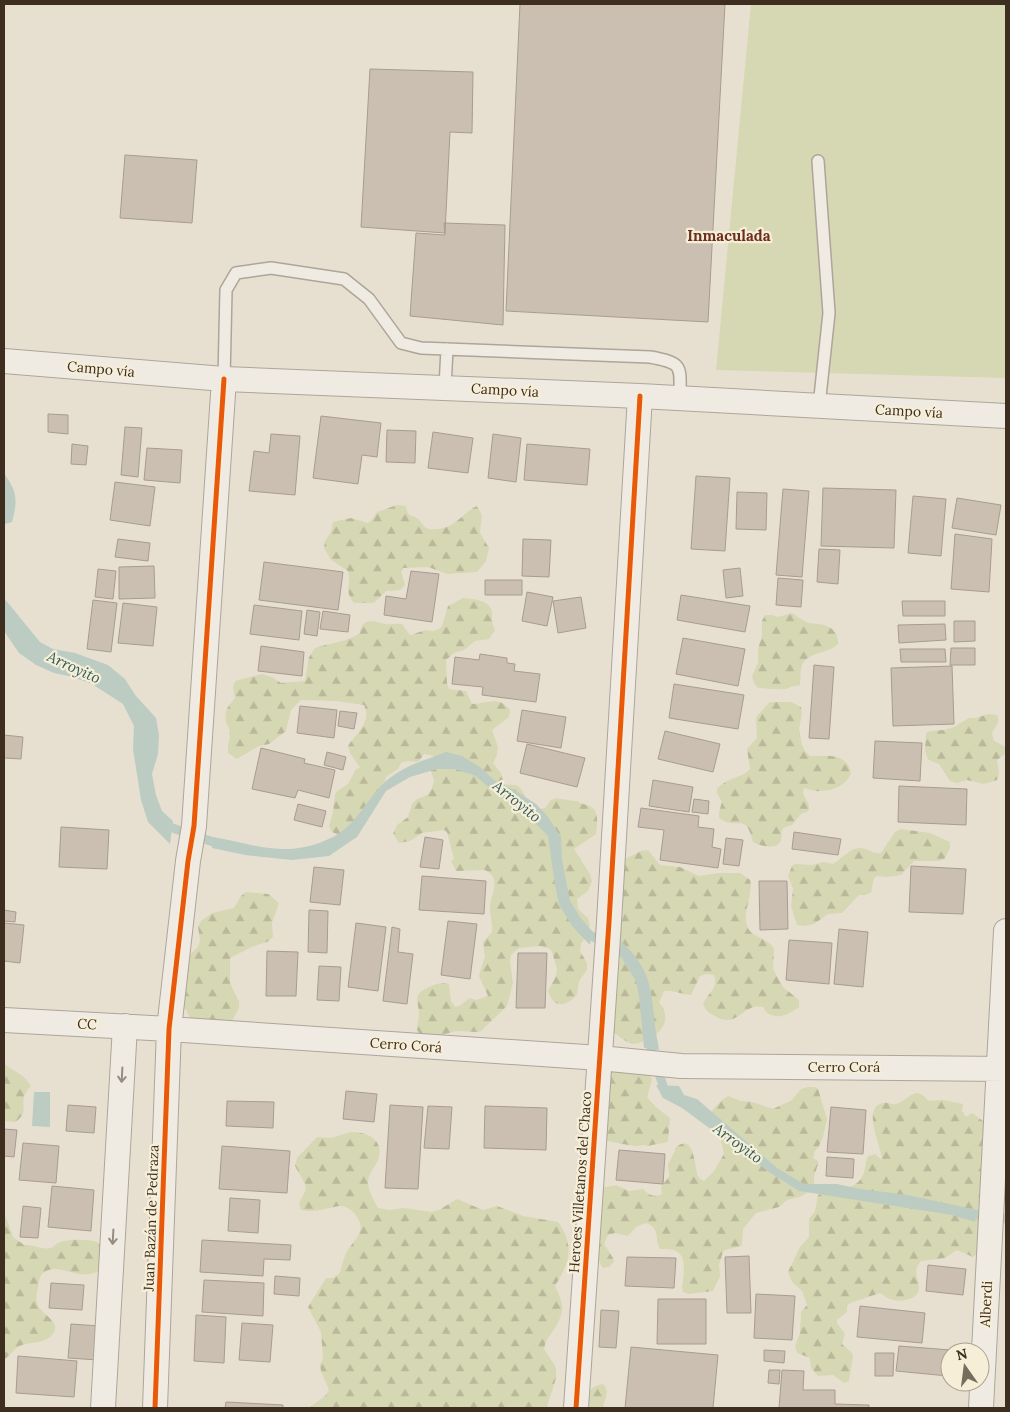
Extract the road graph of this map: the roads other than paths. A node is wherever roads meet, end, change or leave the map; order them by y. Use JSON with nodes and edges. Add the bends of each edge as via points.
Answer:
{"nodes":[{"id":1,"x":818,"y":161,"type":"dead end"},
{"id":2,"x":447,"y":349,"type":"junction"},
{"id":3,"x":4,"y":361,"type":"edge"},
{"id":4,"x":224,"y":379,"type":"junction"},
{"id":5,"x":445,"y":387,"type":"junction"},
{"id":6,"x":640,"y":396,"type":"junction"},
{"id":7,"x":680,"y":398,"type":"junction"},
{"id":8,"x":819,"y":406,"type":"junction"},
{"id":9,"x":1006,"y":416,"type":"edge"},
{"id":10,"x":1006,"y":931,"type":"edge"},
{"id":11,"x":4,"y":1020,"type":"edge"},
{"id":12,"x":125,"y":1026,"type":"junction"},
{"id":13,"x":169,"y":1029,"type":"junction"},
{"id":14,"x":600,"y":1058,"type":"junction"},
{"id":15,"x":1003,"y":1069,"type":"edge"},
{"id":16,"x":103,"y":1408,"type":"edge"},
{"id":17,"x":155,"y":1408,"type":"edge"},
{"id":18,"x":576,"y":1408,"type":"edge"},
{"id":19,"x":981,"y":1408,"type":"edge"}],
"edges":[{"from":1,"to":8,"type":"lane","via":[[829,313]]},
{"from":2,"to":4,"type":"lane","via":[[401,343],[369,300],[344,279],[271,268],[236,273],[226,290]]},
{"from":2,"to":5,"type":"lane"},
{"from":2,"to":7,"type":"lane","via":[[669,360],[680,370]]},
{"from":3,"to":4,"type":"street","name":"Campo vía"},
{"from":4,"to":5,"type":"street","name":"Campo vía"},
{"from":4,"to":13,"type":"street","name":"Juan Bazán de Pedraza","via":[[194,826]]},
{"from":5,"to":6,"type":"street","name":"Campo vía"},
{"from":6,"to":7,"type":"street","name":"Campo vía"},
{"from":6,"to":14,"type":"street","name":"Heroes Villetanos del Chaco"},
{"from":7,"to":8,"type":"street","name":"Campo vía"},
{"from":8,"to":9,"type":"street","name":"Campo vía"},
{"from":10,"to":15,"type":"street","name":"Alberdi"},
{"from":11,"to":12,"type":"street","name":"CC"},
{"from":12,"to":13,"type":"street","name":"CC"},
{"from":12,"to":16,"type":"street","one_way":true},
{"from":13,"to":14,"type":"street","name":"Cerro Corá"},
{"from":13,"to":17,"type":"street","name":"Juan Bazán de Pedraza"},
{"from":14,"to":15,"type":"street","name":"Cerro Corá","via":[[681,1066]]},
{"from":14,"to":18,"type":"street","name":"Heroes Villetanos del Chaco"},
{"from":15,"to":19,"type":"street","name":"Alberdi"}]}
